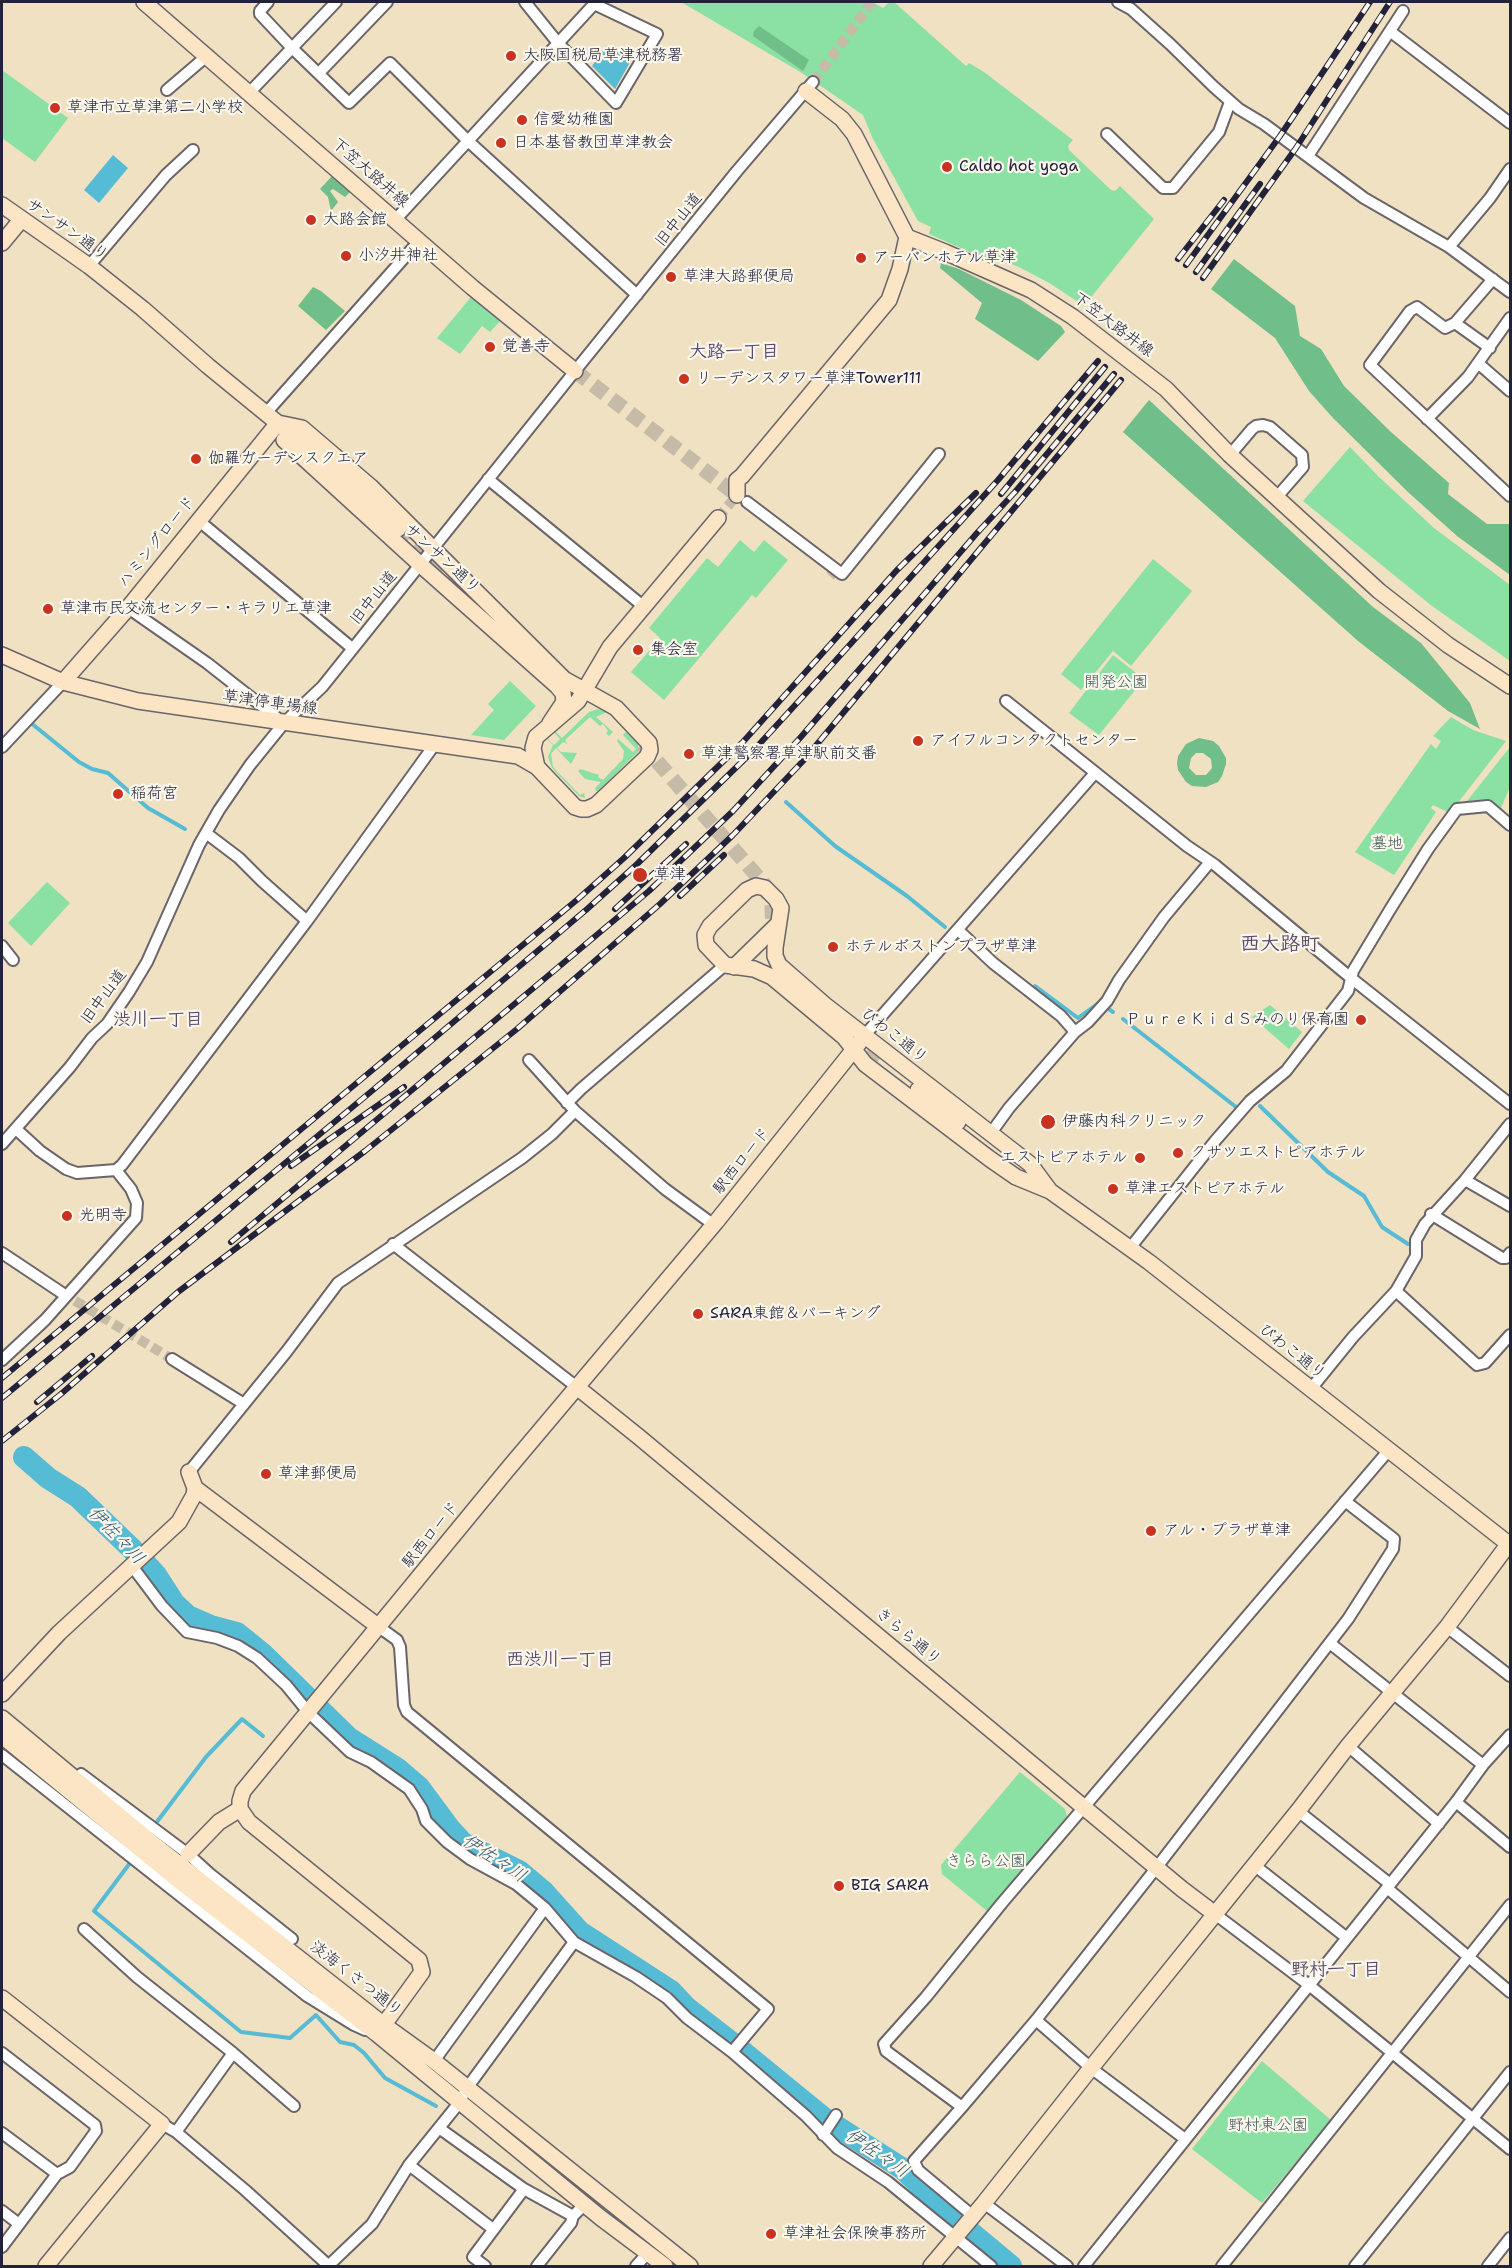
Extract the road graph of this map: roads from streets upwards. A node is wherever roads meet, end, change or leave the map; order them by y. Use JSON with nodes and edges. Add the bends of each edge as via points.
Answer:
{"nodes":[{"id":1,"x":336,"y":2,"type":"edge"},
{"id":2,"x":387,"y":2,"type":"edge"},
{"id":3,"x":525,"y":2,"type":"edge"},
{"id":4,"x":264,"y":3,"type":"edge"},
{"id":5,"x":595,"y":3,"type":"edge"},
{"id":6,"x":1125,"y":3,"type":"edge"},
{"id":7,"x":152,"y":4,"type":"edge"},
{"id":8,"x":1403,"y":11,"type":"dead end"},
{"id":9,"x":1390,"y":32,"type":"junction"},
{"id":10,"x":558,"y":43,"type":"junction"},
{"id":11,"x":292,"y":48,"type":"junction"},
{"id":12,"x":208,"y":56,"type":"junction"},
{"id":13,"x":319,"y":72,"type":"junction"},
{"id":14,"x":810,"y":86,"type":"joint"},
{"id":15,"x":167,"y":90,"type":"dead end"},
{"id":16,"x":249,"y":93,"type":"junction"},
{"id":17,"x":1230,"y":102,"type":"junction"},
{"id":18,"x":1510,"y":123,"type":"edge"},
{"id":19,"x":1107,"y":134,"type":"dead end"},
{"id":20,"x":467,"y":140,"type":"junction"},
{"id":21,"x":194,"y":150,"type":"dead end"},
{"id":22,"x":1308,"y":156,"type":"junction"},
{"id":23,"x":1510,"y":169,"type":"edge"},
{"id":24,"x":2,"y":205,"type":"edge"},
{"id":25,"x":396,"y":219,"type":"junction"},
{"id":26,"x":21,"y":220,"type":"junction"},
{"id":27,"x":907,"y":237,"type":"junction"},
{"id":28,"x":420,"y":240,"type":"junction"},
{"id":29,"x":2,"y":243,"type":"edge"},
{"id":30,"x":1449,"y":247,"type":"junction"},
{"id":31,"x":89,"y":266,"type":"junction"},
{"id":32,"x":1493,"y":279,"type":"junction"},
{"id":33,"x":1510,"y":292,"type":"edge"},
{"id":34,"x":637,"y":295,"type":"junction"},
{"id":35,"x":1510,"y":318,"type":"edge"},
{"id":36,"x":1455,"y":323,"type":"junction"},
{"id":37,"x":1490,"y":348,"type":"junction"},
{"id":38,"x":1479,"y":364,"type":"junction"},
{"id":39,"x":575,"y":371,"type":"junction"},
{"id":40,"x":1510,"y":391,"type":"edge"},
{"id":41,"x":266,"y":413,"type":"junction"},
{"id":42,"x":1427,"y":419,"type":"junction"},
{"id":43,"x":278,"y":423,"type":"junction"},
{"id":44,"x":939,"y":454,"type":"dead end"},
{"id":45,"x":1230,"y":455,"type":"junction"},
{"id":46,"x":488,"y":479,"type":"junction"},
{"id":47,"x":1510,"y":496,"type":"edge"},
{"id":48,"x":742,"y":498,"type":"joint"},
{"id":49,"x":1276,"y":498,"type":"junction"},
{"id":50,"x":717,"y":518,"type":"tunnel mouth"},
{"id":51,"x":198,"y":520,"type":"junction"},
{"id":52,"x":398,"y":529,"type":"tunnel mouth"},
{"id":53,"x":432,"y":547,"type":"junction"},
{"id":54,"x":420,"y":564,"type":"junction"},
{"id":55,"x":643,"y":606,"type":"junction"},
{"id":56,"x":128,"y":608,"type":"junction"},
{"id":57,"x":352,"y":648,"type":"junction"},
{"id":58,"x":2,"y":655,"type":"edge"},
{"id":59,"x":63,"y":682,"type":"junction"},
{"id":60,"x":1510,"y":686,"type":"edge"},
{"id":61,"x":583,"y":691,"type":"junction"},
{"id":62,"x":1006,"y":701,"type":"dead end"},
{"id":63,"x":284,"y":723,"type":"junction"},
{"id":64,"x":550,"y":723,"type":"junction"},
{"id":65,"x":435,"y":744,"type":"junction"},
{"id":66,"x":2,"y":747,"type":"edge"},
{"id":67,"x":537,"y":767,"type":"junction"},
{"id":68,"x":1095,"y":773,"type":"junction"},
{"id":69,"x":1510,"y":825,"type":"edge"},
{"id":70,"x":206,"y":833,"type":"junction"},
{"id":71,"x":1210,"y":862,"type":"junction"},
{"id":72,"x":308,"y":921,"type":"junction"},
{"id":73,"x":778,"y":924,"type":"junction"},
{"id":74,"x":958,"y":930,"type":"junction"},
{"id":75,"x":2,"y":946,"type":"edge"},
{"id":76,"x":13,"y":960,"type":"dead end"},
{"id":77,"x":729,"y":966,"type":"junction"},
{"id":78,"x":1351,"y":978,"type":"junction"},
{"id":79,"x":1075,"y":1032,"type":"junction"},
{"id":80,"x":864,"y":1036,"type":"junction"},
{"id":81,"x":853,"y":1051,"type":"junction"},
{"id":82,"x":530,"y":1060,"type":"dead end"},
{"id":83,"x":885,"y":1064,"type":"tunnel mouth"},
{"id":84,"x":1510,"y":1104,"type":"edge"},
{"id":85,"x":571,"y":1107,"type":"junction"},
{"id":86,"x":1510,"y":1124,"type":"edge"},
{"id":87,"x":16,"y":1129,"type":"junction"},
{"id":88,"x":991,"y":1133,"type":"junction"},
{"id":89,"x":2,"y":1144,"type":"edge"},
{"id":90,"x":116,"y":1170,"type":"junction"},
{"id":91,"x":1465,"y":1180,"type":"junction"},
{"id":92,"x":1050,"y":1191,"type":"junction"},
{"id":93,"x":1510,"y":1206,"type":"edge"},
{"id":94,"x":1431,"y":1214,"type":"junction"},
{"id":95,"x":714,"y":1225,"type":"junction"},
{"id":96,"x":393,"y":1244,"type":"junction"},
{"id":97,"x":1130,"y":1248,"type":"junction"},
{"id":98,"x":2,"y":1253,"type":"edge"},
{"id":99,"x":1510,"y":1253,"type":"edge"},
{"id":100,"x":1395,"y":1291,"type":"junction"},
{"id":101,"x":62,"y":1293,"type":"tunnel mouth"},
{"id":102,"x":1510,"y":1335,"type":"edge"},
{"id":103,"x":172,"y":1359,"type":"tunnel mouth"},
{"id":104,"x":2,"y":1360,"type":"edge"},
{"id":105,"x":578,"y":1388,"type":"junction"},
{"id":106,"x":1310,"y":1390,"type":"junction"},
{"id":107,"x":244,"y":1404,"type":"junction"},
{"id":108,"x":1389,"y":1450,"type":"junction"},
{"id":109,"x":189,"y":1472,"type":"joint"},
{"id":110,"x":195,"y":1488,"type":"junction"},
{"id":111,"x":1345,"y":1501,"type":"junction"},
{"id":112,"x":1510,"y":1544,"type":"edge"},
{"id":113,"x":137,"y":1561,"type":"junction"},
{"id":114,"x":379,"y":1627,"type":"junction"},
{"id":115,"x":1447,"y":1627,"type":"junction"},
{"id":116,"x":1331,"y":1644,"type":"junction"},
{"id":117,"x":1510,"y":1676,"type":"edge"},
{"id":118,"x":1392,"y":1691,"type":"junction"},
{"id":119,"x":2,"y":1694,"type":"edge"},
{"id":120,"x":2,"y":1710,"type":"edge"},
{"id":121,"x":310,"y":1712,"type":"junction"},
{"id":122,"x":2,"y":1718,"type":"edge"},
{"id":123,"x":1510,"y":1735,"type":"edge"},
{"id":124,"x":2,"y":1736,"type":"edge"},
{"id":125,"x":1348,"y":1746,"type":"junction"},
{"id":126,"x":2,"y":1755,"type":"edge"},
{"id":127,"x":1483,"y":1766,"type":"junction"},
{"id":128,"x":1456,"y":1802,"type":"junction"},
{"id":129,"x":1084,"y":1806,"type":"junction"},
{"id":130,"x":240,"y":1809,"type":"junction"},
{"id":131,"x":1298,"y":1811,"type":"junction"},
{"id":132,"x":1439,"y":1824,"type":"junction"},
{"id":133,"x":1510,"y":1847,"type":"edge"},
{"id":134,"x":152,"y":1851,"type":"junction"},
{"id":135,"x":188,"y":1854,"type":"junction"},
{"id":136,"x":1254,"y":1865,"type":"junction"},
{"id":137,"x":1157,"y":1867,"type":"junction"},
{"id":138,"x":1388,"y":1886,"type":"junction"},
{"id":139,"x":1510,"y":1905,"type":"edge"},
{"id":140,"x":545,"y":1908,"type":"junction"},
{"id":141,"x":1215,"y":1914,"type":"junction"},
{"id":142,"x":84,"y":1929,"type":"dead end"},
{"id":143,"x":1347,"y":1938,"type":"junction"},
{"id":144,"x":292,"y":1939,"type":"dead end"},
{"id":145,"x":574,"y":1942,"type":"junction"},
{"id":146,"x":1468,"y":1957,"type":"junction"},
{"id":147,"x":1309,"y":1985,"type":"junction"},
{"id":148,"x":1510,"y":1992,"type":"edge"},
{"id":149,"x":2,"y":1998,"type":"edge"},
{"id":150,"x":1036,"y":2020,"type":"junction"},
{"id":151,"x":380,"y":2029,"type":"junction"},
{"id":152,"x":735,"y":2048,"type":"junction"},
{"id":153,"x":1391,"y":2052,"type":"junction"},
{"id":154,"x":233,"y":2053,"type":"junction"},
{"id":155,"x":2,"y":2054,"type":"edge"},
{"id":156,"x":434,"y":2061,"type":"junction"},
{"id":157,"x":1091,"y":2068,"type":"junction"},
{"id":158,"x":1510,"y":2072,"type":"edge"},
{"id":159,"x":467,"y":2088,"type":"junction"},
{"id":160,"x":459,"y":2103,"type":"junction"},
{"id":161,"x":294,"y":2106,"type":"dead end"},
{"id":162,"x":962,"y":2108,"type":"junction"},
{"id":163,"x":836,"y":2115,"type":"dead end"},
{"id":164,"x":1474,"y":2118,"type":"junction"},
{"id":165,"x":162,"y":2124,"type":"junction"},
{"id":166,"x":439,"y":2127,"type":"junction"},
{"id":167,"x":176,"y":2132,"type":"junction"},
{"id":168,"x":2,"y":2133,"type":"edge"},
{"id":169,"x":823,"y":2135,"type":"junction"},
{"id":170,"x":1185,"y":2139,"type":"junction"},
{"id":171,"x":1510,"y":2149,"type":"edge"},
{"id":172,"x":409,"y":2166,"type":"junction"},
{"id":173,"x":57,"y":2174,"type":"junction"},
{"id":174,"x":524,"y":2189,"type":"junction"},
{"id":175,"x":984,"y":2203,"type":"junction"},
{"id":176,"x":585,"y":2204,"type":"junction"},
{"id":177,"x":2,"y":2211,"type":"edge"},
{"id":178,"x":573,"y":2216,"type":"junction"},
{"id":179,"x":974,"y":2216,"type":"junction"},
{"id":180,"x":19,"y":2224,"type":"junction"},
{"id":181,"x":493,"y":2229,"type":"junction"},
{"id":182,"x":956,"y":2238,"type":"junction"},
{"id":183,"x":1510,"y":2238,"type":"edge"},
{"id":184,"x":2,"y":2247,"type":"edge"},
{"id":185,"x":648,"y":2253,"type":"junction"},
{"id":186,"x":46,"y":2266,"type":"edge"},
{"id":187,"x":328,"y":2266,"type":"edge"},
{"id":188,"x":485,"y":2266,"type":"edge"},
{"id":189,"x":537,"y":2266,"type":"edge"},
{"id":190,"x":636,"y":2266,"type":"edge"},
{"id":191,"x":665,"y":2266,"type":"edge"},
{"id":192,"x":690,"y":2266,"type":"edge"},
{"id":193,"x":931,"y":2266,"type":"edge"},
{"id":194,"x":991,"y":2266,"type":"edge"},
{"id":195,"x":1067,"y":2266,"type":"edge"},
{"id":196,"x":1084,"y":2266,"type":"edge"},
{"id":197,"x":1222,"y":2266,"type":"edge"},
{"id":198,"x":1354,"y":2266,"type":"edge"},
{"id":199,"x":1488,"y":2266,"type":"edge"}],
"edges":[{"from":1,"to":11,"type":"street"},
{"from":2,"to":13,"type":"street"},
{"from":3,"to":10,"type":"street"},
{"from":4,"to":11,"type":"street","via":[[260,14]]},
{"from":5,"to":10,"type":"street"},
{"from":5,"to":10,"type":"street","via":[[657,34],[616,103]]},
{"from":6,"to":17,"type":"street"},
{"from":7,"to":12,"type":"street","name":"下笠大路井線"},
{"from":8,"to":9,"type":"street"},
{"from":9,"to":18,"type":"street"},
{"from":9,"to":22,"type":"street"},
{"from":10,"to":20,"type":"street"},
{"from":11,"to":13,"type":"street"},
{"from":11,"to":16,"type":"street"},
{"from":12,"to":15,"type":"street"},
{"from":12,"to":16,"type":"street","name":"下笠大路井線"},
{"from":13,"to":20,"type":"street","via":[[349,103],[390,63]]},
{"from":14,"to":27,"type":"street","via":[[854,134]]},
{"from":14,"to":34,"type":"street","name":"旧中山道"},
{"from":16,"to":25,"type":"street","name":"下笠大路井線"},
{"from":17,"to":19,"type":"street","via":[[1219,132],[1173,188],[1163,188]]},
{"from":17,"to":22,"type":"street"},
{"from":20,"to":25,"type":"street"},
{"from":20,"to":34,"type":"street"},
{"from":21,"to":31,"type":"street","via":[[166,174]]},
{"from":22,"to":30,"type":"street","via":[[1364,198]]},
{"from":23,"to":30,"type":"street"},
{"from":24,"to":26,"type":"street","name":"サンサン通り"},
{"from":25,"to":28,"type":"street","name":"下笠大路井線"},
{"from":26,"to":29,"type":"street"},
{"from":26,"to":31,"type":"street","name":"サンサン通り"},
{"from":27,"to":45,"type":"street","name":"下笠大路井線","via":[[1005,278],[1056,305],[1166,389]]},
{"from":27,"to":48,"type":"street","via":[[889,300],[737,480]]},
{"from":28,"to":39,"type":"street","name":"下笠大路井線"},
{"from":28,"to":41,"type":"street"},
{"from":30,"to":32,"type":"street"},
{"from":31,"to":41,"type":"street","name":"サンサン通り"},
{"from":32,"to":33,"type":"street"},
{"from":32,"to":36,"type":"street"},
{"from":34,"to":39,"type":"street","name":"旧中山道"},
{"from":35,"to":37,"type":"street"},
{"from":36,"to":37,"type":"street"},
{"from":36,"to":42,"type":"street","via":[[1446,328],[1417,307],[1370,365]]},
{"from":37,"to":38,"type":"street"},
{"from":38,"to":40,"type":"street"},
{"from":38,"to":42,"type":"street"},
{"from":39,"to":46,"type":"street","name":"旧中山道"},
{"from":41,"to":43,"type":"street","name":"サンサン通り"},
{"from":42,"to":47,"type":"street"},
{"from":43,"to":51,"type":"street","name":"ハミングロード"},
{"from":43,"to":52,"type":"street"},
{"from":43,"to":53,"type":"street","name":"サンサン通り","via":[[302,428],[371,487]]},
{"from":43,"to":54,"type":"street","name":"サンサン通り","via":[[282,438]]},
{"from":44,"to":48,"type":"street","via":[[842,574],[832,571]]},
{"from":45,"to":49,"type":"street","name":"下笠大路井線"},
{"from":45,"to":49,"type":"street","via":[[1252,429],[1263,424],[1302,455],[1303,467]]},
{"from":46,"to":53,"type":"street","name":"旧中山道"},
{"from":46,"to":55,"type":"street"},
{"from":49,"to":60,"type":"street","name":"下笠大路井線","via":[[1379,591]]},
{"from":50,"to":55,"type":"street"},
{"from":51,"to":56,"type":"street","name":"ハミングロード"},
{"from":51,"to":57,"type":"street"},
{"from":53,"to":54,"type":"street","name":"旧中山道"},
{"from":53,"to":61,"type":"street","name":"サンサン通り","via":[[564,679]]},
{"from":54,"to":57,"type":"street","name":"旧中山道"},
{"from":54,"to":64,"type":"street","name":"サンサン通り","via":[[562,691],[563,704]]},
{"from":55,"to":61,"type":"street","via":[[610,647]]},
{"from":56,"to":59,"type":"street","name":"ハミングロード"},
{"from":56,"to":63,"type":"street"},
{"from":57,"to":63,"type":"street","name":"旧中山道","via":[[322,687]]},
{"from":58,"to":59,"type":"street","name":"草津停車場線"},
{"from":59,"to":63,"type":"street","name":"草津停車場線","via":[[138,701]]},
{"from":59,"to":66,"type":"street"},
{"from":61,"to":64,"type":"street","via":[[578,701]]},
{"from":61,"to":67,"type":"street","name":"草津停車場線","via":[[612,705],[650,747],[647,757],[587,809],[575,807]]},
{"from":62,"to":68,"type":"street"},
{"from":63,"to":65,"type":"street","name":"草津停車場線"},
{"from":63,"to":70,"type":"street","name":"旧中山道","via":[[250,765]]},
{"from":64,"to":67,"type":"street","via":[[534,742]]},
{"from":65,"to":67,"type":"street","name":"草津停車場線","via":[[518,756]]},
{"from":65,"to":72,"type":"street"},
{"from":68,"to":71,"type":"street"},
{"from":68,"to":74,"type":"street"},
{"from":69,"to":78,"type":"street","via":[[1488,806],[1457,809],[1412,873]]},
{"from":70,"to":72,"type":"street"},
{"from":70,"to":87,"type":"street","name":"旧中山道","via":[[147,962],[129,992],[107,1024]]},
{"from":71,"to":78,"type":"street"},
{"from":71,"to":79,"type":"street","via":[[1164,917],[1107,1001]]},
{"from":72,"to":90,"type":"street"},
{"from":73,"to":77,"type":"street"},
{"from":73,"to":77,"type":"street","name":"びわこ通り","via":[[780,903],[765,888],[747,890],[706,931],[706,945]]},
{"from":73,"to":80,"type":"street","name":"びわこ通り","via":[[775,956],[779,965]]},
{"from":74,"to":79,"type":"street"},
{"from":74,"to":80,"type":"street"},
{"from":75,"to":76,"type":"street"},
{"from":77,"to":81,"type":"street","name":"びわこ通り","via":[[754,969],[772,977],[844,1037]]},
{"from":77,"to":85,"type":"street"},
{"from":78,"to":84,"type":"street"},
{"from":78,"to":97,"type":"street","via":[[1348,991],[1292,1063],[1227,1126]]},
{"from":79,"to":88,"type":"street"},
{"from":80,"to":81,"type":"street","name":"駅西ロード"},
{"from":80,"to":88,"type":"street","name":"びわこ通り"},
{"from":81,"to":92,"type":"street","name":"びわこ通り","via":[[990,1159],[1016,1177]]},
{"from":81,"to":95,"type":"street","name":"駅西ロード"},
{"from":82,"to":85,"type":"street"},
{"from":83,"to":92,"type":"street"},
{"from":85,"to":95,"type":"street","via":[[664,1189]]},
{"from":85,"to":96,"type":"street","via":[[552,1134],[522,1158]]},
{"from":86,"to":91,"type":"street"},
{"from":87,"to":89,"type":"street","name":"旧中山道"},
{"from":87,"to":90,"type":"street","via":[[66,1169],[77,1173]]},
{"from":88,"to":92,"type":"street","name":"びわこ通り","via":[[1030,1164]]},
{"from":90,"to":104,"type":"street","via":[[138,1203],[136,1218],[45,1320]]},
{"from":91,"to":93,"type":"street"},
{"from":91,"to":94,"type":"street"},
{"from":92,"to":97,"type":"street","name":"びわこ通り"},
{"from":94,"to":99,"type":"street","via":[[1502,1258]]},
{"from":94,"to":100,"type":"street","via":[[1416,1240],[1413,1263]]},
{"from":95,"to":105,"type":"street","name":"駅西ロード"},
{"from":96,"to":105,"type":"street"},
{"from":96,"to":107,"type":"street","via":[[338,1282]]},
{"from":97,"to":106,"type":"street","name":"びわこ通り"},
{"from":98,"to":101,"type":"street"},
{"from":100,"to":102,"type":"street","via":[[1477,1365],[1485,1363]]},
{"from":100,"to":106,"type":"street"},
{"from":103,"to":107,"type":"street"},
{"from":105,"to":114,"type":"street","name":"駅西ロード"},
{"from":105,"to":129,"type":"street","name":"きらら通り"},
{"from":106,"to":108,"type":"street","name":"びわこ通り"},
{"from":107,"to":109,"type":"street"},
{"from":108,"to":111,"type":"street"},
{"from":108,"to":112,"type":"street","name":"びわこ通り"},
{"from":109,"to":110,"type":"street"},
{"from":110,"to":113,"type":"street","via":[[191,1504],[179,1522]]},
{"from":110,"to":114,"type":"street"},
{"from":111,"to":116,"type":"street","via":[[1394,1539],[1393,1549]]},
{"from":111,"to":129,"type":"street"},
{"from":112,"to":115,"type":"street"},
{"from":113,"to":119,"type":"street","via":[[59,1633]]},
{"from":113,"to":121,"type":"street","via":[[162,1606],[187,1632],[217,1638],[257,1658]]},
{"from":114,"to":121,"type":"street","name":"駅西ロード"},
{"from":114,"to":152,"type":"street","via":[[400,1647],[407,1712],[768,2009]]},
{"from":115,"to":117,"type":"street"},
{"from":115,"to":118,"type":"street"},
{"from":116,"to":118,"type":"street"},
{"from":116,"to":137,"type":"street"},
{"from":118,"to":125,"type":"street"},
{"from":118,"to":127,"type":"street"},
{"from":120,"to":135,"type":"street"},
{"from":121,"to":130,"type":"street","name":"駅西ロード","via":[[243,1791]]},
{"from":121,"to":140,"type":"street","via":[[350,1752],[409,1789],[439,1836],[470,1859],[516,1884]]},
{"from":122,"to":134,"type":"street","name":"淡海くさつ通り"},
{"from":123,"to":127,"type":"street"},
{"from":124,"to":134,"type":"street","name":"淡海くさつ通り"},
{"from":125,"to":131,"type":"street"},
{"from":125,"to":132,"type":"street"},
{"from":126,"to":151,"type":"street","via":[[307,1996],[354,2025]]},
{"from":127,"to":128,"type":"street"},
{"from":128,"to":132,"type":"street"},
{"from":128,"to":133,"type":"street"},
{"from":129,"to":137,"type":"street","name":"きらら通り"},
{"from":129,"to":162,"type":"street","via":[[884,2044],[886,2050]]},
{"from":130,"to":135,"type":"street","via":[[219,1822]]},
{"from":130,"to":151,"type":"street","via":[[266,1837],[419,1960],[422,1972]]},
{"from":131,"to":136,"type":"street"},
{"from":131,"to":138,"type":"street"},
{"from":132,"to":138,"type":"street"},
{"from":134,"to":151,"type":"street","name":"淡海くさつ通り"},
{"from":135,"to":144,"type":"street"},
{"from":136,"to":141,"type":"street"},
{"from":136,"to":143,"type":"street"},
{"from":137,"to":141,"type":"street","name":"きらら通り"},
{"from":137,"to":150,"type":"street"},
{"from":138,"to":143,"type":"street"},
{"from":138,"to":146,"type":"street"},
{"from":139,"to":146,"type":"street"},
{"from":140,"to":145,"type":"street"},
{"from":140,"to":156,"type":"street"},
{"from":141,"to":147,"type":"street"},
{"from":141,"to":157,"type":"street"},
{"from":142,"to":154,"type":"street"},
{"from":143,"to":147,"type":"street"},
{"from":145,"to":152,"type":"street","via":[[654,1988],[687,2018]]},
{"from":145,"to":159,"type":"street"},
{"from":146,"to":148,"type":"street"},
{"from":146,"to":153,"type":"street"},
{"from":147,"to":153,"type":"street"},
{"from":147,"to":170,"type":"street"},
{"from":149,"to":165,"type":"street"},
{"from":150,"to":157,"type":"street"},
{"from":150,"to":162,"type":"street"},
{"from":151,"to":156,"type":"street","name":"淡海くさつ通り"},
{"from":151,"to":160,"type":"street","name":"淡海くさつ通り"},
{"from":152,"to":169,"type":"street"},
{"from":153,"to":164,"type":"street"},
{"from":153,"to":197,"type":"street"},
{"from":154,"to":161,"type":"street"},
{"from":154,"to":167,"type":"street"},
{"from":155,"to":173,"type":"street","via":[[95,2125],[96,2131],[70,2167]]},
{"from":156,"to":159,"type":"street","name":"淡海くさつ通り"},
{"from":157,"to":170,"type":"street"},
{"from":157,"to":175,"type":"street"},
{"from":158,"to":164,"type":"street"},
{"from":159,"to":160,"type":"street"},
{"from":159,"to":192,"type":"street","name":"淡海くさつ通り"},
{"from":160,"to":166,"type":"street"},
{"from":160,"to":176,"type":"street","name":"淡海くさつ通り"},
{"from":162,"to":179,"type":"street","via":[[914,2161],[918,2170]]},
{"from":163,"to":169,"type":"street"},
{"from":164,"to":171,"type":"street"},
{"from":164,"to":198,"type":"street"},
{"from":165,"to":167,"type":"street"},
{"from":165,"to":186,"type":"street"},
{"from":166,"to":172,"type":"street"},
{"from":166,"to":174,"type":"street"},
{"from":167,"to":187,"type":"street"},
{"from":168,"to":173,"type":"street"},
{"from":169,"to":182,"type":"street"},
{"from":170,"to":196,"type":"street"},
{"from":172,"to":181,"type":"street"},
{"from":172,"to":187,"type":"street","via":[[372,2224]]},
{"from":173,"to":180,"type":"street"},
{"from":174,"to":178,"type":"street"},
{"from":174,"to":181,"type":"street"},
{"from":175,"to":179,"type":"street"},
{"from":175,"to":195,"type":"street"},
{"from":176,"to":178,"type":"street"},
{"from":176,"to":185,"type":"street","name":"淡海くさつ通り"},
{"from":177,"to":180,"type":"street"},
{"from":178,"to":189,"type":"street"},
{"from":179,"to":182,"type":"street"},
{"from":180,"to":184,"type":"street"},
{"from":181,"to":188,"type":"street","via":[[473,2257]]},
{"from":182,"to":193,"type":"street"},
{"from":182,"to":194,"type":"street"},
{"from":183,"to":199,"type":"street"},
{"from":185,"to":190,"type":"street"},
{"from":185,"to":191,"type":"street","name":"淡海くさつ通り"}]}
